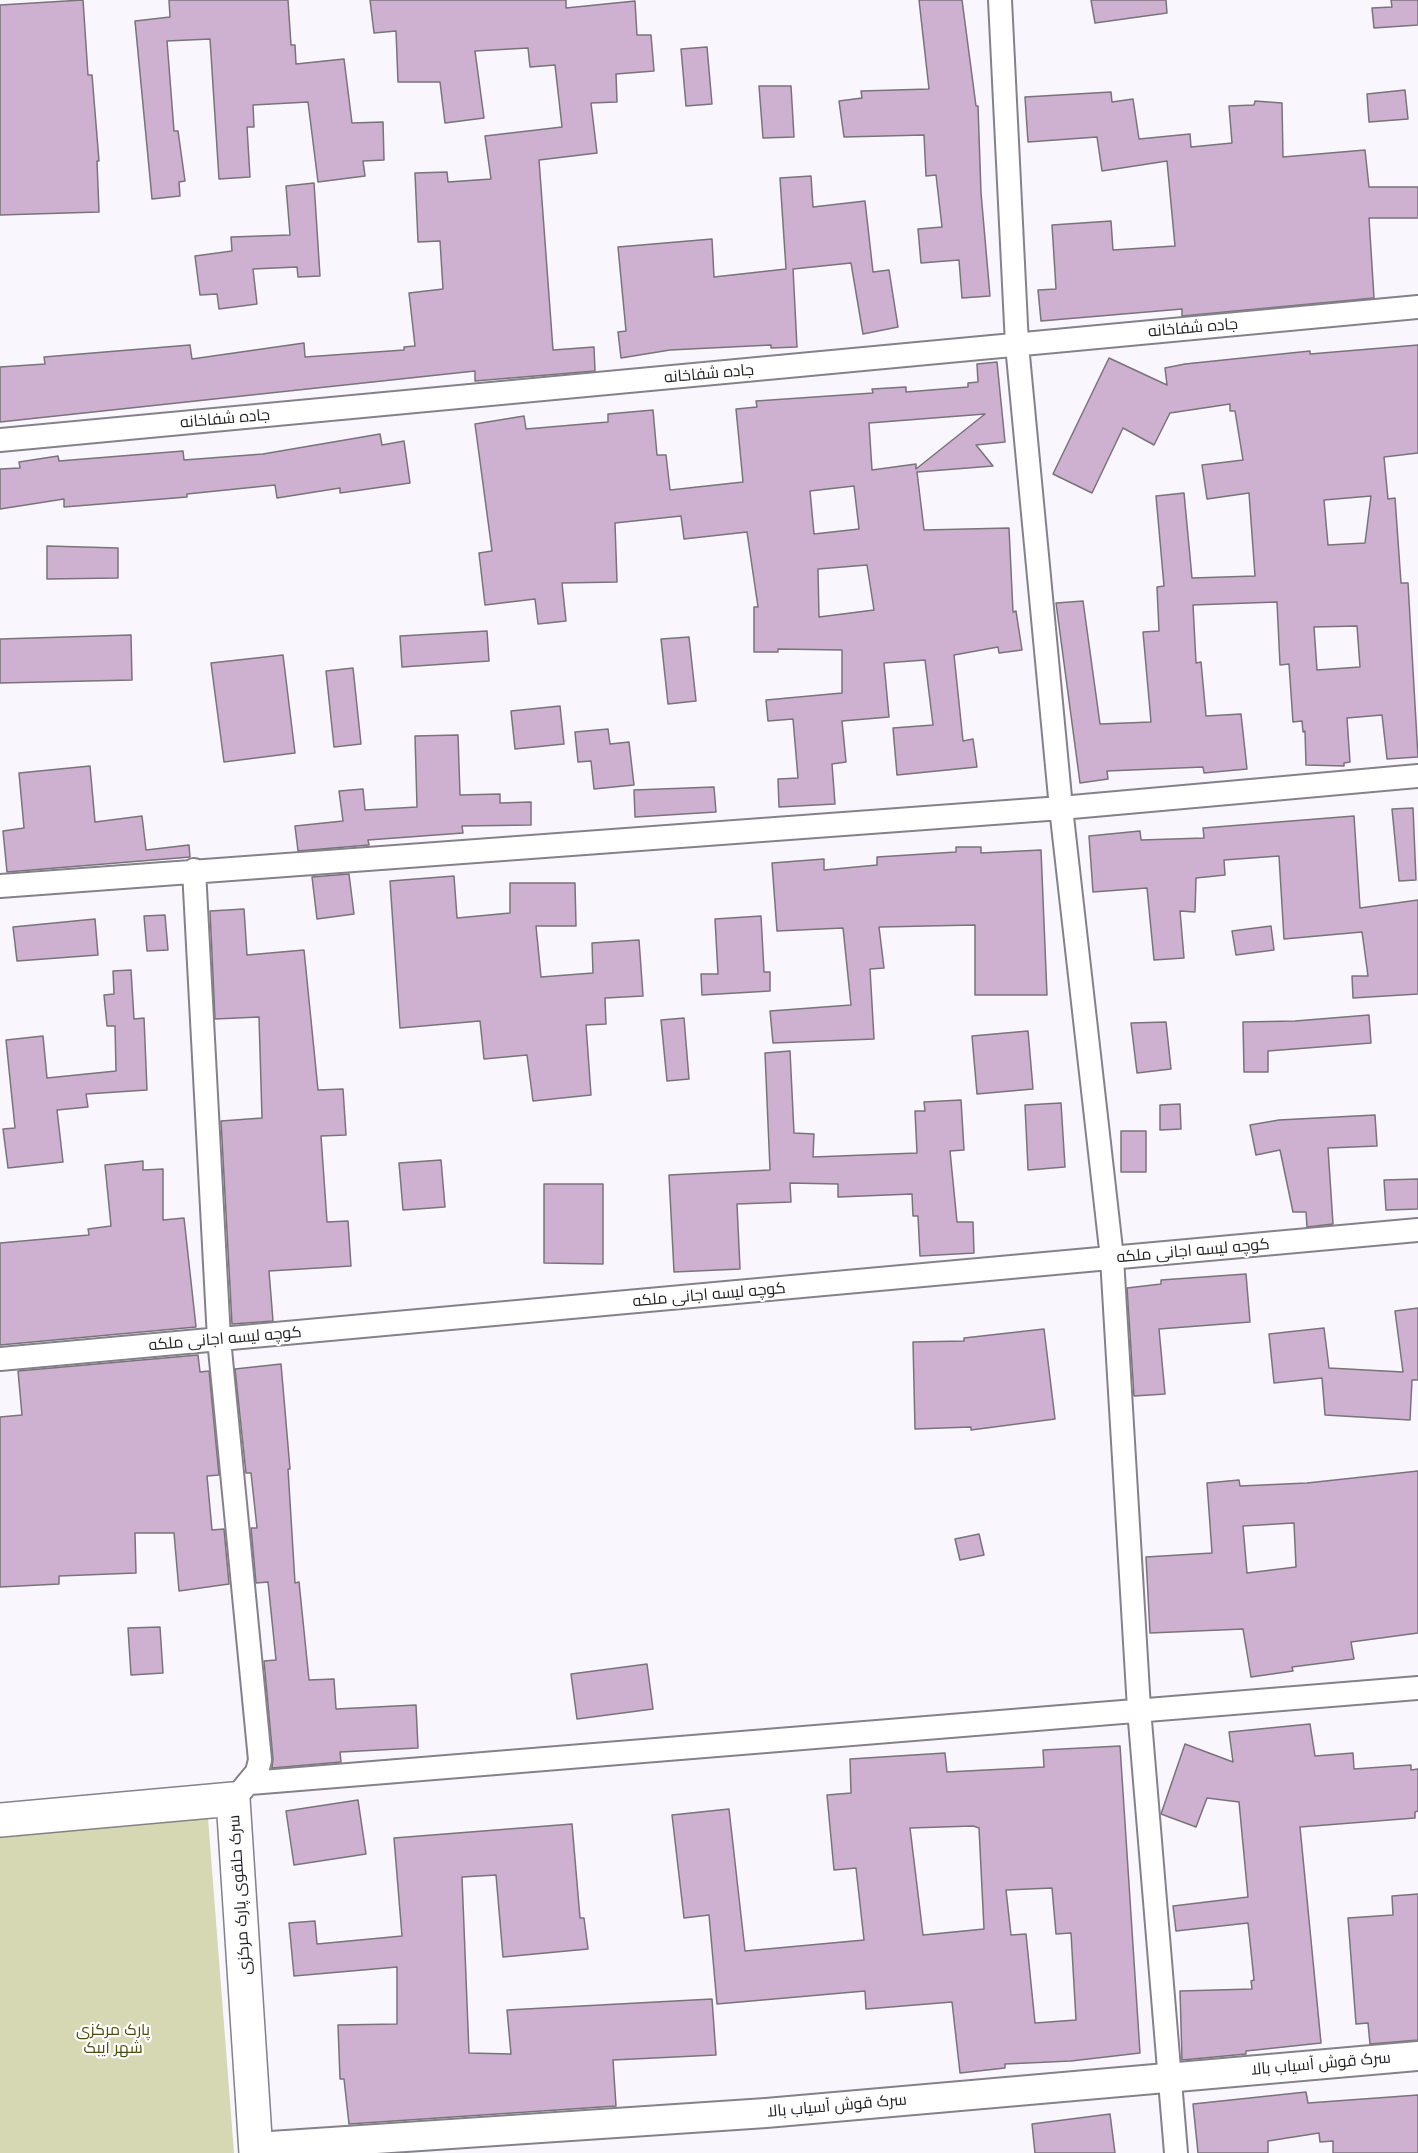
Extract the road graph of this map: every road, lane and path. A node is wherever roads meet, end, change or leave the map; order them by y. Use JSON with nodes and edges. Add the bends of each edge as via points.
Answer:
{"nodes":[{"id":1,"x":1000,"y":0,"type":"edge"},
{"id":2,"x":1418,"y":307,"type":"edge"},
{"id":3,"x":1017,"y":345,"type":"junction"},
{"id":4,"x":0,"y":440,"type":"edge"},
{"id":5,"x":1418,"y":776,"type":"edge"},
{"id":6,"x":1061,"y":808,"type":"junction"},
{"id":7,"x":194,"y":870,"type":"junction"},
{"id":8,"x":0,"y":886,"type":"edge"},
{"id":9,"x":1418,"y":1230,"type":"edge"},
{"id":10,"x":1112,"y":1258,"type":"junction"},
{"id":11,"x":219,"y":1339,"type":"junction"},
{"id":12,"x":0,"y":1359,"type":"edge"},
{"id":13,"x":1418,"y":1688,"type":"edge"},
{"id":14,"x":1139,"y":1709,"type":"junction"},
{"id":15,"x":242,"y":1791,"type":"junction"},
{"id":16,"x":0,"y":1820,"type":"edge"},
{"id":17,"x":1418,"y":2056,"type":"edge"},
{"id":18,"x":1169,"y":2078,"type":"junction"},
{"id":19,"x":256,"y":2150,"type":"edge"},
{"id":20,"x":1176,"y":2153,"type":"edge"}],
"edges":[{"from":1,"to":3,"type":"street"},
{"from":2,"to":3,"type":"street","name":"جاده شفاخانه"},
{"from":3,"to":4,"type":"street","name":"جاده شفاخانه"},
{"from":3,"to":6,"type":"street"},
{"from":5,"to":6,"type":"street"},
{"from":6,"to":7,"type":"street"},
{"from":6,"to":10,"type":"street"},
{"from":7,"to":8,"type":"street"},
{"from":7,"to":11,"type":"street"},
{"from":9,"to":10,"type":"street","name":"کوچه لیسه اجانی ملکه"},
{"from":10,"to":11,"type":"street","name":"کوچه لیسه اجانی ملکه"},
{"from":10,"to":14,"type":"street"},
{"from":11,"to":12,"type":"street","name":"کوچه لیسه اجانی ملکه"},
{"from":11,"to":15,"type":"street","via":[[260,1760]]},
{"from":13,"to":14,"type":"street"},
{"from":14,"to":15,"type":"street"},
{"from":14,"to":18,"type":"street"},
{"from":15,"to":16,"type":"main road","name":"سرک حلقوی پارک مرکزی"},
{"from":15,"to":19,"type":"main road","name":"سرک حلقوی پارک مرکزی"},
{"from":17,"to":18,"type":"street","name":"سرک قوش آسیاب بالا"},
{"from":18,"to":19,"type":"street","name":"سرک قوش آسیاب بالا","via":[[766,2113]]},
{"from":18,"to":20,"type":"street"}]}
